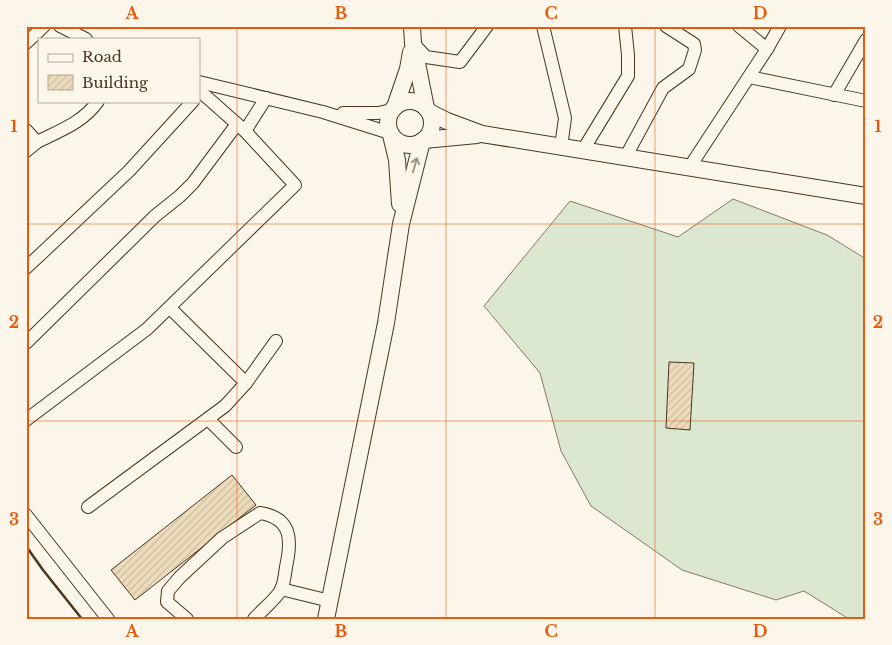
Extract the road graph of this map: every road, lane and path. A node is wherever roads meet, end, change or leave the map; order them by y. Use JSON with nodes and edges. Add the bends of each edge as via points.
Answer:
{"nodes":[{"id":1,"x":44,"y":26,"type":"edge"},
{"id":2,"x":60,"y":26,"type":"edge"},
{"id":3,"x":412,"y":26,"type":"edge"},
{"id":4,"x":487,"y":26,"type":"edge"},
{"id":5,"x":543,"y":26,"type":"edge"},
{"id":6,"x":625,"y":26,"type":"edge"},
{"id":7,"x":666,"y":26,"type":"edge"},
{"id":8,"x":739,"y":26,"type":"edge"},
{"id":9,"x":780,"y":26,"type":"edge"},
{"id":10,"x":84,"y":38,"type":"edge"},
{"id":11,"x":866,"y":40,"type":"edge"},
{"id":12,"x":26,"y":42,"type":"edge"},
{"id":13,"x":413,"y":43,"type":"junction"},
{"id":14,"x":767,"y":49,"type":"junction"},
{"id":15,"x":749,"y":77,"type":"junction"},
{"id":16,"x":200,"y":91,"type":"edge"},
{"id":17,"x":834,"y":95,"type":"junction"},
{"id":18,"x":266,"y":98,"type":"junction"},
{"id":19,"x":866,"y":101,"type":"edge"},
{"id":20,"x":97,"y":102,"type":"edge"},
{"id":21,"x":190,"y":102,"type":"edge"},
{"id":22,"x":394,"y":109,"type":"junction"},
{"id":23,"x":427,"y":110,"type":"junction"},
{"id":24,"x":323,"y":112,"type":"junction"},
{"id":25,"x":241,"y":128,"type":"junction"},
{"id":26,"x":26,"y":130,"type":"edge"},
{"id":27,"x":391,"y":134,"type":"junction"},
{"id":28,"x":482,"y":134,"type":"junction"},
{"id":29,"x":423,"y":141,"type":"junction"},
{"id":30,"x":37,"y":142,"type":"junction"},
{"id":31,"x":561,"y":147,"type":"junction"},
{"id":32,"x":583,"y":150,"type":"junction"},
{"id":33,"x":26,"y":152,"type":"edge"},
{"id":34,"x":625,"y":158,"type":"junction"},
{"id":35,"x":689,"y":168,"type":"junction"},
{"id":36,"x":866,"y":196,"type":"edge"},
{"id":37,"x":401,"y":224,"type":"junction"},
{"id":38,"x":26,"y":268,"type":"edge"},
{"id":39,"x":170,"y":308,"type":"junction"},
{"id":40,"x":276,"y":341,"type":"dead end"},
{"id":41,"x":26,"y":343,"type":"edge"},
{"id":42,"x":246,"y":383,"type":"junction"},
{"id":43,"x":208,"y":419,"type":"junction"},
{"id":44,"x":26,"y":420,"type":"edge"},
{"id":45,"x":236,"y":447,"type":"dead end"},
{"id":46,"x":88,"y":507,"type":"dead end"},
{"id":47,"x":26,"y":515,"type":"edge"},
{"id":48,"x":281,"y":589,"type":"junction"},
{"id":49,"x":330,"y":601,"type":"junction"},
{"id":50,"x":108,"y":619,"type":"edge"},
{"id":51,"x":187,"y":619,"type":"edge"},
{"id":52,"x":254,"y":619,"type":"edge"},
{"id":53,"x":326,"y":619,"type":"edge"}],
"edges":[{"from":1,"to":12,"type":"street"},
{"from":2,"to":10,"type":"street"},
{"from":3,"to":13,"type":"main road"},
{"from":4,"to":13,"type":"street","via":[[460,62],[426,57]]},
{"from":5,"to":31,"type":"street","via":[[564,118]]},
{"from":6,"to":32,"type":"street","via":[[628,76]]},
{"from":7,"to":34,"type":"street","via":[[694,44],[695,50],[689,69],[664,88]]},
{"from":8,"to":14,"type":"street"},
{"from":9,"to":14,"type":"street"},
{"from":11,"to":17,"type":"street"},
{"from":13,"to":22,"type":"main road"},
{"from":13,"to":23,"type":"main road"},
{"from":14,"to":15,"type":"street"},
{"from":15,"to":17,"type":"street"},
{"from":15,"to":35,"type":"street"},
{"from":16,"to":18,"type":"street"},
{"from":16,"to":25,"type":"street"},
{"from":17,"to":19,"type":"street"},
{"from":18,"to":24,"type":"street"},
{"from":18,"to":25,"type":"street"},
{"from":20,"to":30,"type":"street","via":[[80,120]]},
{"from":21,"to":38,"type":"street","via":[[129,171]]},
{"from":22,"to":23,"type":"main road","via":[[407,102],[420,104]]},
{"from":22,"to":24,"type":"street","via":[[362,114]]},
{"from":22,"to":27,"type":"main road","via":[[388,122]]},
{"from":23,"to":28,"type":"main road"},
{"from":23,"to":29,"type":"main road","via":[[431,130]]},
{"from":24,"to":27,"type":"street"},
{"from":25,"to":39,"type":"street","via":[[295,185]]},
{"from":25,"to":41,"type":"street","via":[[180,196],[155,216]]},
{"from":26,"to":30,"type":"street"},
{"from":27,"to":29,"type":"main road","via":[[396,140],[409,145]]},
{"from":27,"to":37,"type":"main road","via":[[399,180]]},
{"from":28,"to":29,"type":"main road"},
{"from":28,"to":31,"type":"main road"},
{"from":37,"to":29,"type":"main road","one_way":true},
{"from":30,"to":33,"type":"street"},
{"from":31,"to":32,"type":"main road"},
{"from":32,"to":34,"type":"main road"},
{"from":34,"to":35,"type":"main road"},
{"from":35,"to":36,"type":"main road"},
{"from":37,"to":49,"type":"main road","via":[[386,322]]},
{"from":39,"to":42,"type":"street"},
{"from":39,"to":44,"type":"street","via":[[147,330]]},
{"from":40,"to":42,"type":"street"},
{"from":42,"to":43,"type":"street"},
{"from":43,"to":45,"type":"street"},
{"from":43,"to":46,"type":"street"},
{"from":47,"to":50,"type":"street"},
{"from":48,"to":49,"type":"street"},
{"from":48,"to":51,"type":"street","via":[[290,541],[284,525],[274,515],[260,513],[222,538],[168,591],[167,602]]},
{"from":48,"to":52,"type":"street"},
{"from":49,"to":53,"type":"main road"}]}
